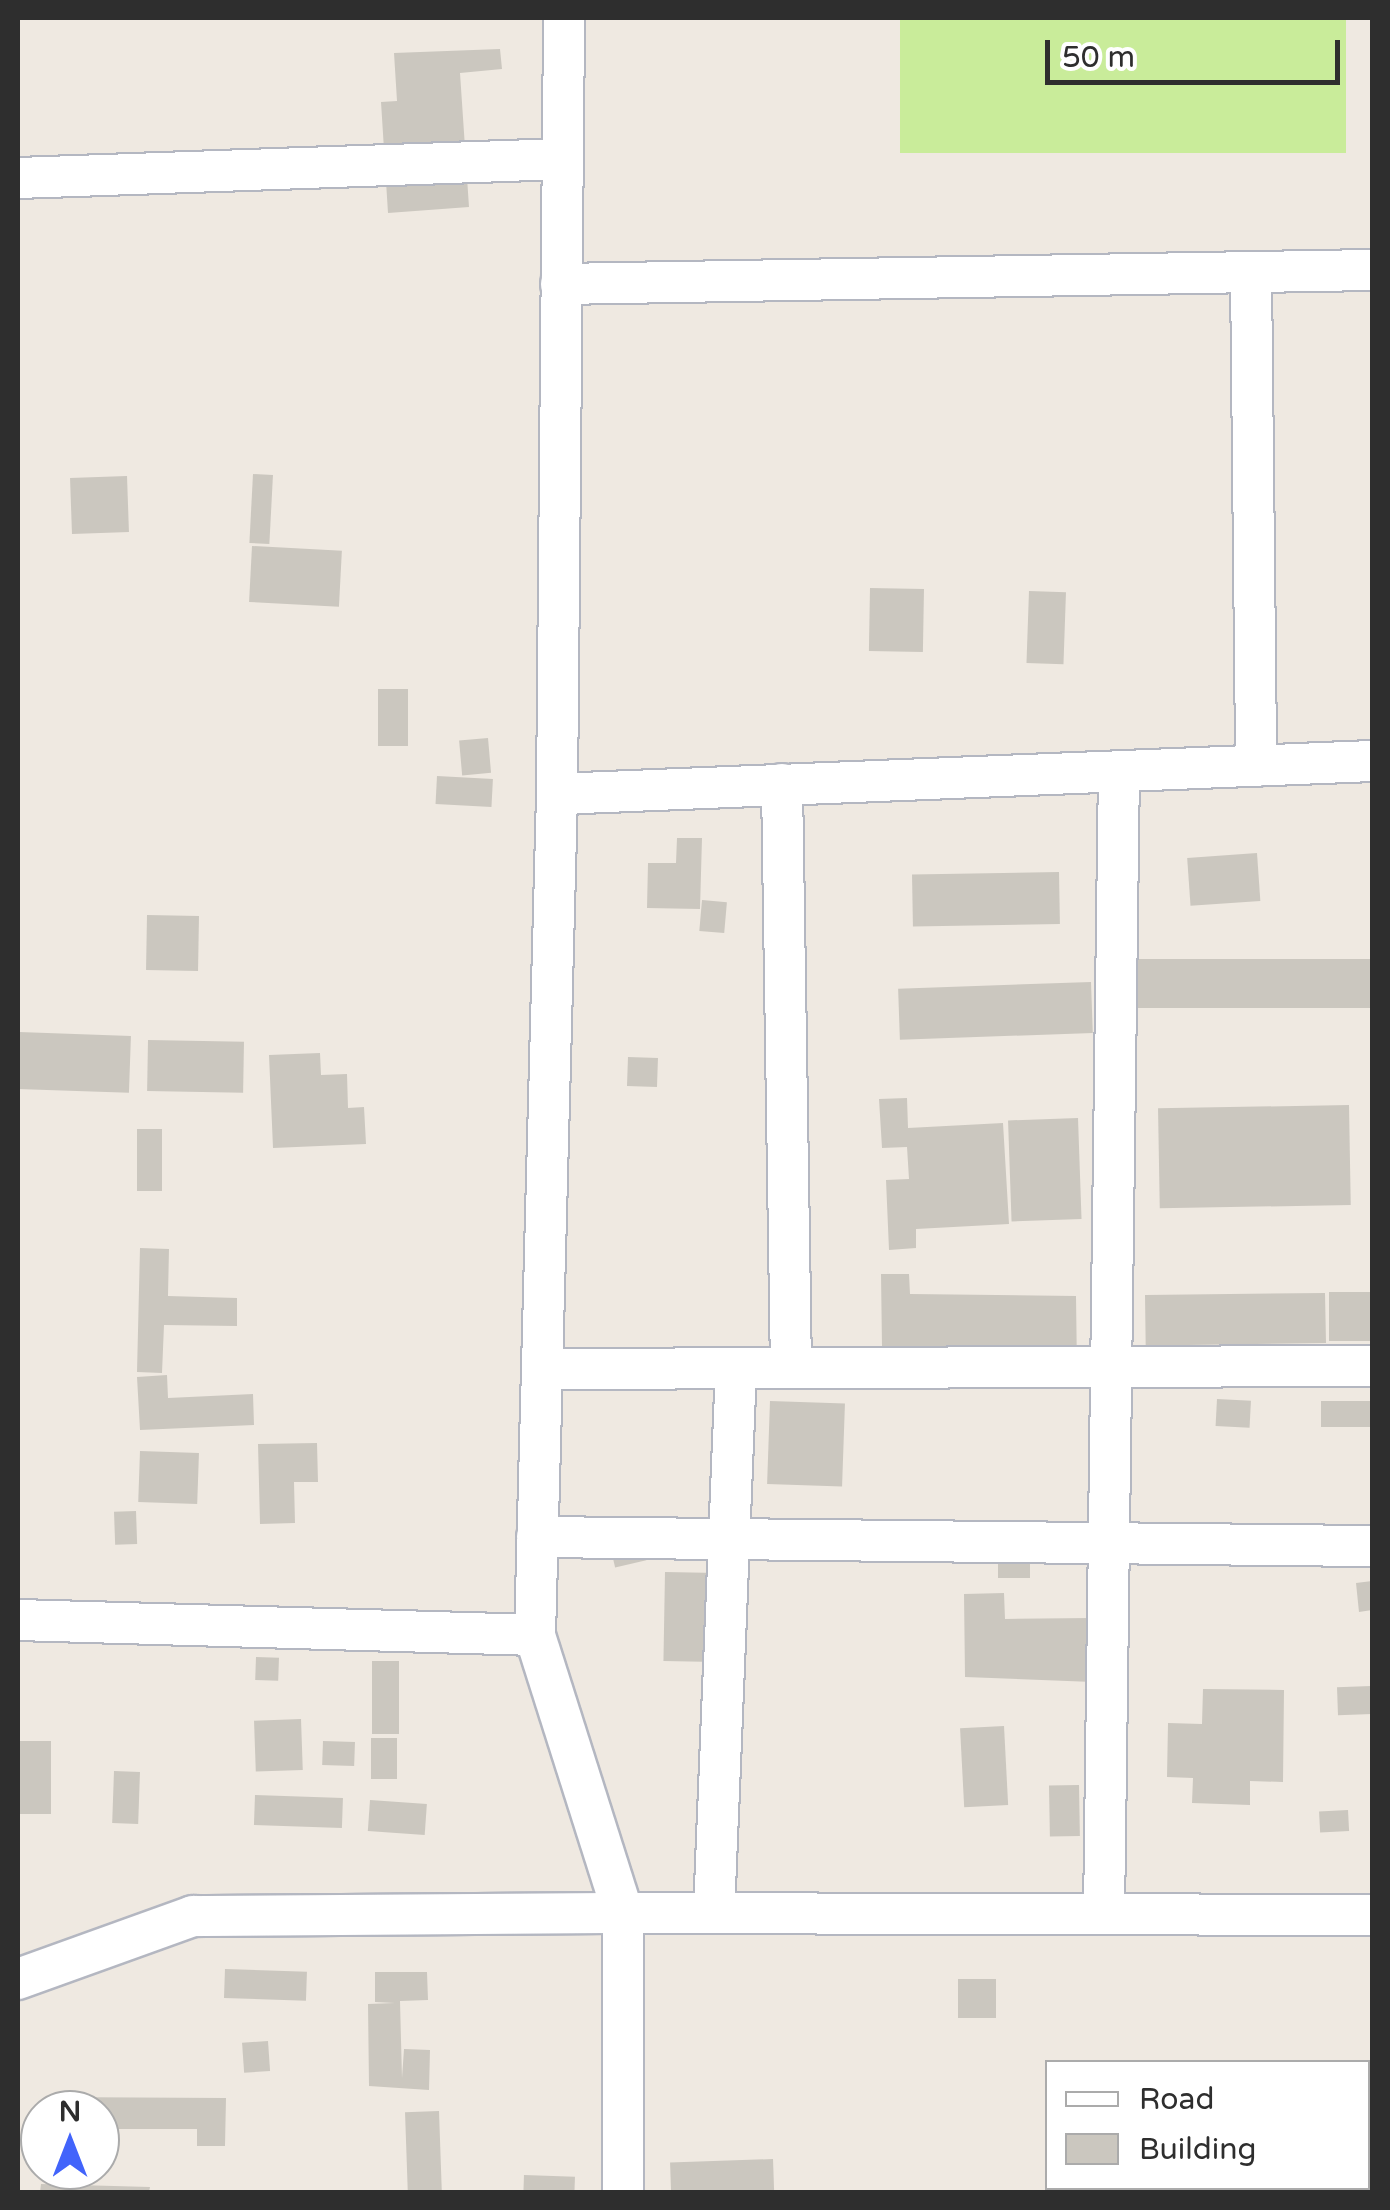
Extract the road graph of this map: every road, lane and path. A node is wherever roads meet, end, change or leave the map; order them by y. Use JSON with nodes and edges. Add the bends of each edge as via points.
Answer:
{"nodes":[{"id":1,"x":564,"y":18,"type":"edge"},
{"id":2,"x":562,"y":159,"type":"junction"},
{"id":3,"x":18,"y":178,"type":"edge"},
{"id":4,"x":1372,"y":270,"type":"edge"},
{"id":5,"x":1251,"y":272,"type":"junction"},
{"id":6,"x":560,"y":284,"type":"junction"},
{"id":7,"x":1372,"y":761,"type":"edge"},
{"id":8,"x":1256,"y":766,"type":"junction"},
{"id":9,"x":1119,"y":772,"type":"junction"},
{"id":10,"x":782,"y":784,"type":"junction"},
{"id":11,"x":558,"y":794,"type":"junction"},
{"id":12,"x":1372,"y":1366,"type":"edge"},
{"id":13,"x":736,"y":1368,"type":"junction"},
{"id":14,"x":791,"y":1368,"type":"junction"},
{"id":15,"x":1111,"y":1368,"type":"junction"},
{"id":16,"x":542,"y":1369,"type":"junction"},
{"id":17,"x":537,"y":1536,"type":"junction"},
{"id":18,"x":730,"y":1538,"type":"junction"},
{"id":19,"x":1109,"y":1543,"type":"junction"},
{"id":20,"x":1372,"y":1546,"type":"edge"},
{"id":21,"x":18,"y":1620,"type":"edge"},
{"id":22,"x":534,"y":1635,"type":"junction"},
{"id":23,"x":624,"y":1912,"type":"junction"},
{"id":24,"x":714,"y":1912,"type":"junction"},
{"id":25,"x":1104,"y":1914,"type":"junction"},
{"id":26,"x":1372,"y":1915,"type":"edge"},
{"id":27,"x":18,"y":1979,"type":"edge"},
{"id":28,"x":624,"y":2192,"type":"edge"}],
"edges":[{"from":1,"to":2,"type":"street"},
{"from":2,"to":3,"type":"street"},
{"from":2,"to":6,"type":"street"},
{"from":4,"to":5,"type":"street"},
{"from":5,"to":6,"type":"street"},
{"from":5,"to":8,"type":"street"},
{"from":6,"to":11,"type":"street"},
{"from":7,"to":8,"type":"street"},
{"from":8,"to":9,"type":"street"},
{"from":9,"to":10,"type":"street"},
{"from":9,"to":15,"type":"street"},
{"from":10,"to":11,"type":"street"},
{"from":10,"to":14,"type":"street"},
{"from":11,"to":16,"type":"street"},
{"from":12,"to":15,"type":"street"},
{"from":13,"to":14,"type":"street"},
{"from":13,"to":16,"type":"street"},
{"from":13,"to":18,"type":"street"},
{"from":14,"to":15,"type":"street"},
{"from":15,"to":19,"type":"street"},
{"from":16,"to":17,"type":"street"},
{"from":17,"to":18,"type":"street"},
{"from":17,"to":22,"type":"street"},
{"from":18,"to":19,"type":"street"},
{"from":18,"to":24,"type":"street"},
{"from":19,"to":20,"type":"street"},
{"from":19,"to":25,"type":"street"},
{"from":21,"to":22,"type":"street"},
{"from":22,"to":23,"type":"street"},
{"from":23,"to":24,"type":"street"},
{"from":23,"to":27,"type":"street","via":[[193,1916]]},
{"from":23,"to":28,"type":"street"},
{"from":24,"to":25,"type":"street"},
{"from":25,"to":26,"type":"street"}]}
